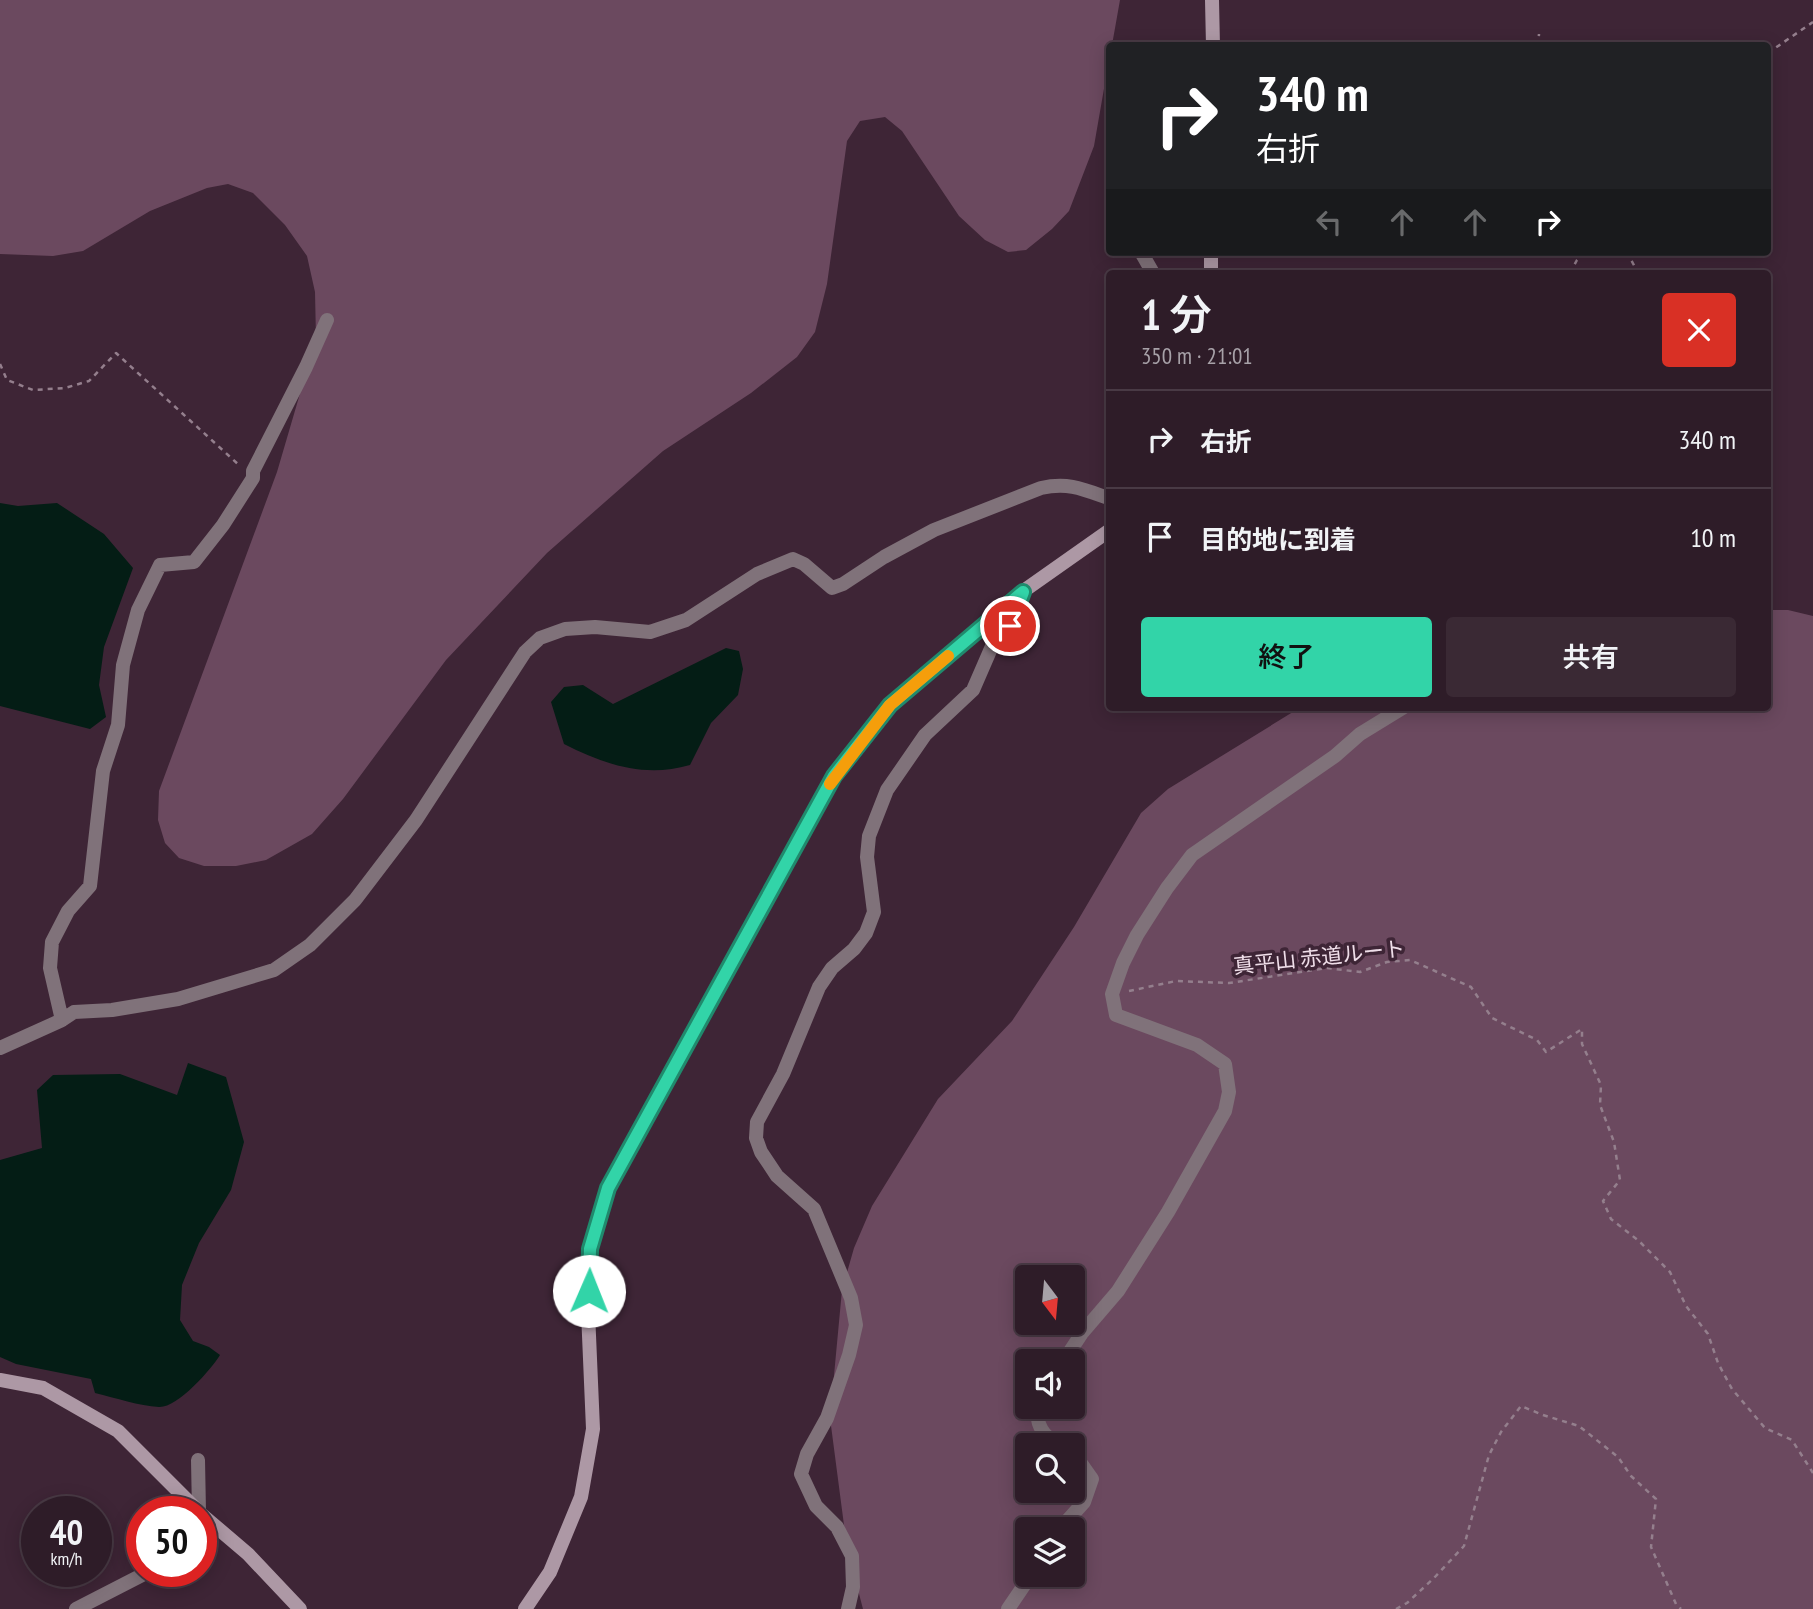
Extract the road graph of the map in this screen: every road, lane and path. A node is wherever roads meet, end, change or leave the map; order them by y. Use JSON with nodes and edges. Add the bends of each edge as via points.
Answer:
{"nodes":[{"id":1,"x":1212,"y":0,"type":"edge"},
{"id":2,"x":1813,"y":22,"type":"edge"},
{"id":3,"x":1539,"y":34,"type":"dead end"},
{"id":4,"x":1213,"y":42,"type":"edge"},
{"id":5,"x":1538,"y":42,"type":"edge"},
{"id":6,"x":1771,"y":51,"type":"edge"},
{"id":7,"x":327,"y":320,"type":"dead end"},
{"id":8,"x":0,"y":364,"type":"edge"},
{"id":9,"x":253,"y":478,"type":"junction"},
{"id":10,"x":1106,"y":497,"type":"edge"},
{"id":11,"x":1106,"y":533,"type":"edge"},
{"id":12,"x":1023,"y":592,"type":"junction"},
{"id":13,"x":1397,"y":711,"type":"edge"},
{"id":14,"x":1112,"y":995,"type":"junction"},
{"id":15,"x":62,"y":1020,"type":"junction"},
{"id":16,"x":0,"y":1048,"type":"edge"},
{"id":17,"x":1072,"y":1349,"type":"edge"},
{"id":18,"x":0,"y":1380,"type":"edge"},
{"id":19,"x":198,"y":1460,"type":"dead end"},
{"id":20,"x":1085,"y":1470,"type":"edge"},
{"id":21,"x":1813,"y":1473,"type":"edge"},
{"id":22,"x":183,"y":1496,"type":"edge"},
{"id":23,"x":199,"y":1496,"type":"edge"},
{"id":24,"x":1085,"y":1499,"type":"edge"},
{"id":25,"x":1083,"y":1503,"type":"edge"},
{"id":26,"x":1071,"y":1517,"type":"edge"},
{"id":27,"x":217,"y":1528,"type":"edge"},
{"id":28,"x":126,"y":1583,"type":"edge"},
{"id":29,"x":1023,"y":1587,"type":"edge"},
{"id":30,"x":76,"y":1609,"type":"edge"},
{"id":31,"x":300,"y":1609,"type":"edge"},
{"id":32,"x":525,"y":1609,"type":"edge"},
{"id":33,"x":848,"y":1609,"type":"edge"},
{"id":34,"x":1008,"y":1609,"type":"edge"},
{"id":35,"x":1396,"y":1609,"type":"edge"},
{"id":36,"x":1681,"y":1609,"type":"edge"}],
"edges":[{"from":1,"to":4,"type":"main road"},
{"from":2,"to":6,"type":"path"},
{"from":3,"to":5,"type":"path"},
{"from":7,"to":9,"type":"street"},
{"from":8,"to":9,"type":"path","via":[[7,380],[33,390],[65,388],[89,381],[116,353]]},
{"from":9,"to":15,"type":"street","via":[[194,562],[160,565],[138,610],[123,665],[118,725],[103,771],[90,886],[68,911],[52,942],[50,968]]},
{"from":10,"to":15,"type":"street","via":[[1059,484],[1041,488],[934,530],[832,588],[793,559],[757,574],[687,620],[650,632],[595,627],[565,629],[540,638],[525,652],[402,839],[355,900],[310,945],[274,970],[190,996],[74,1013]]},
{"from":11,"to":12,"type":"main road"},
{"from":12,"to":32,"type":"main road","via":[[890,705],[834,776],[608,1188],[590,1249],[593,1429],[581,1497],[550,1572]]},
{"from":12,"to":33,"type":"street","via":[[1010,626],[996,637],[973,690],[925,735],[887,790],[869,836],[874,912],[866,933],[819,987],[783,1074],[757,1122],[761,1153],[777,1176],[814,1209],[851,1298],[856,1325],[849,1355],[801,1474],[816,1506],[837,1527],[852,1556]]},
{"from":13,"to":14,"type":"street","via":[[1192,855],[1137,934]]},
{"from":14,"to":17,"type":"street","via":[[1116,1015],[1197,1045],[1225,1064],[1229,1092],[1224,1111],[1168,1212],[1118,1290]]},
{"from":14,"to":21,"type":"path","name":"真平山 赤道ルート","via":[[1176,981],[1229,983],[1327,968],[1360,972],[1410,960],[1471,987],[1492,1018],[1537,1040],[1546,1052],[1582,1029],[1582,1044],[1601,1085],[1600,1105],[1614,1142],[1620,1180],[1603,1201],[1611,1219],[1670,1272],[1686,1306],[1708,1334],[1732,1389],[1765,1428],[1792,1440]]},
{"from":15,"to":16,"type":"street"},
{"from":18,"to":22,"type":"main road","via":[[43,1388],[118,1431]]},
{"from":19,"to":23,"type":"street"},
{"from":20,"to":24,"type":"street","via":[[1091,1479]]},
{"from":25,"to":26,"type":"street"},
{"from":27,"to":31,"type":"main road"},
{"from":28,"to":30,"type":"street"},
{"from":29,"to":34,"type":"street"},
{"from":35,"to":36,"type":"path","via":[[1464,1546],[1489,1455],[1521,1406],[1579,1426],[1618,1457],[1656,1499],[1651,1547]]}]}
